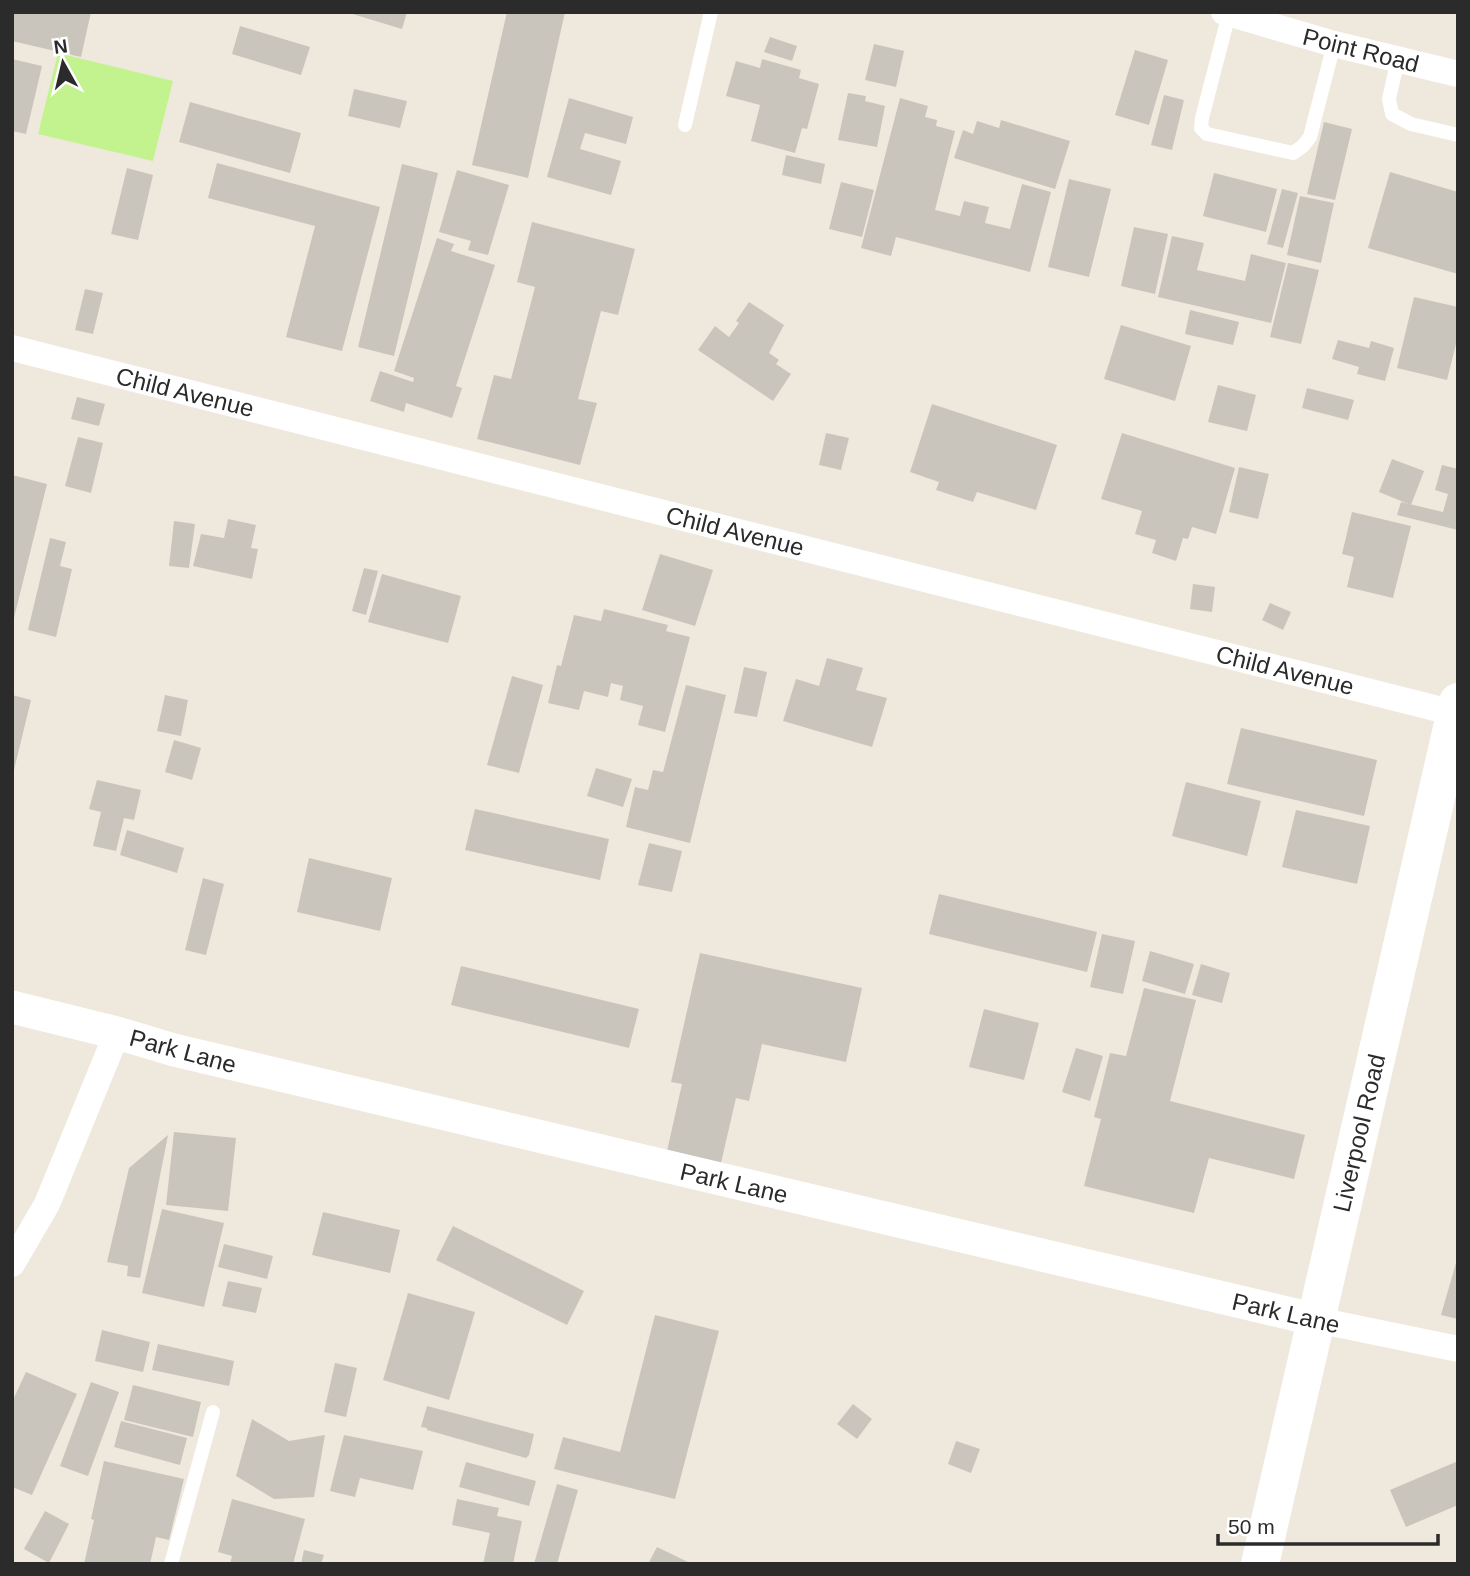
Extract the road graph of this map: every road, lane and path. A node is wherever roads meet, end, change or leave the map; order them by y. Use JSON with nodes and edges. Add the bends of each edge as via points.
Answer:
{"nodes":[{"id":1,"x":712,"y":12,"type":"edge"},
{"id":2,"x":1226,"y":13,"type":"edge"},
{"id":3,"x":1334,"y":44,"type":"junction"},
{"id":4,"x":1398,"y":60,"type":"junction"},
{"id":5,"x":1458,"y":74,"type":"edge"},
{"id":6,"x":685,"y":125,"type":"dead end"},
{"id":7,"x":1458,"y":135,"type":"edge"},
{"id":8,"x":12,"y":348,"type":"edge"},
{"id":9,"x":1457,"y":710,"type":"edge"},
{"id":10,"x":12,"y":1007,"type":"edge"},
{"id":11,"x":117,"y":1033,"type":"junction"},
{"id":12,"x":12,"y":1264,"type":"edge"},
{"id":13,"x":1317,"y":1320,"type":"junction"},
{"id":14,"x":1458,"y":1349,"type":"edge"},
{"id":15,"x":213,"y":1412,"type":"dead end"},
{"id":16,"x":171,"y":1564,"type":"edge"},
{"id":17,"x":1260,"y":1564,"type":"edge"}],
"edges":[{"from":1,"to":6,"type":"lane"},
{"from":2,"to":3,"type":"street","name":"Point Road"},
{"from":2,"to":3,"type":"lane","via":[[1202,118],[1201,128],[1207,134],[1293,153],[1303,146],[1310,137]]},
{"from":3,"to":4,"type":"street","name":"Point Road"},
{"from":4,"to":5,"type":"street","name":"Point Road"},
{"from":4,"to":7,"type":"lane","via":[[1389,99],[1392,114],[1411,124]]},
{"from":8,"to":9,"type":"street","name":"Child Avenue"},
{"from":9,"to":13,"type":"main road","name":"Liverpool Road"},
{"from":10,"to":11,"type":"street","name":"Park Lane"},
{"from":11,"to":12,"type":"street","via":[[47,1204]]},
{"from":11,"to":13,"type":"street","name":"Park Lane"},
{"from":13,"to":14,"type":"street","name":"Park Lane"},
{"from":13,"to":17,"type":"main road","name":"Liverpool Road"},
{"from":15,"to":16,"type":"lane"}]}
